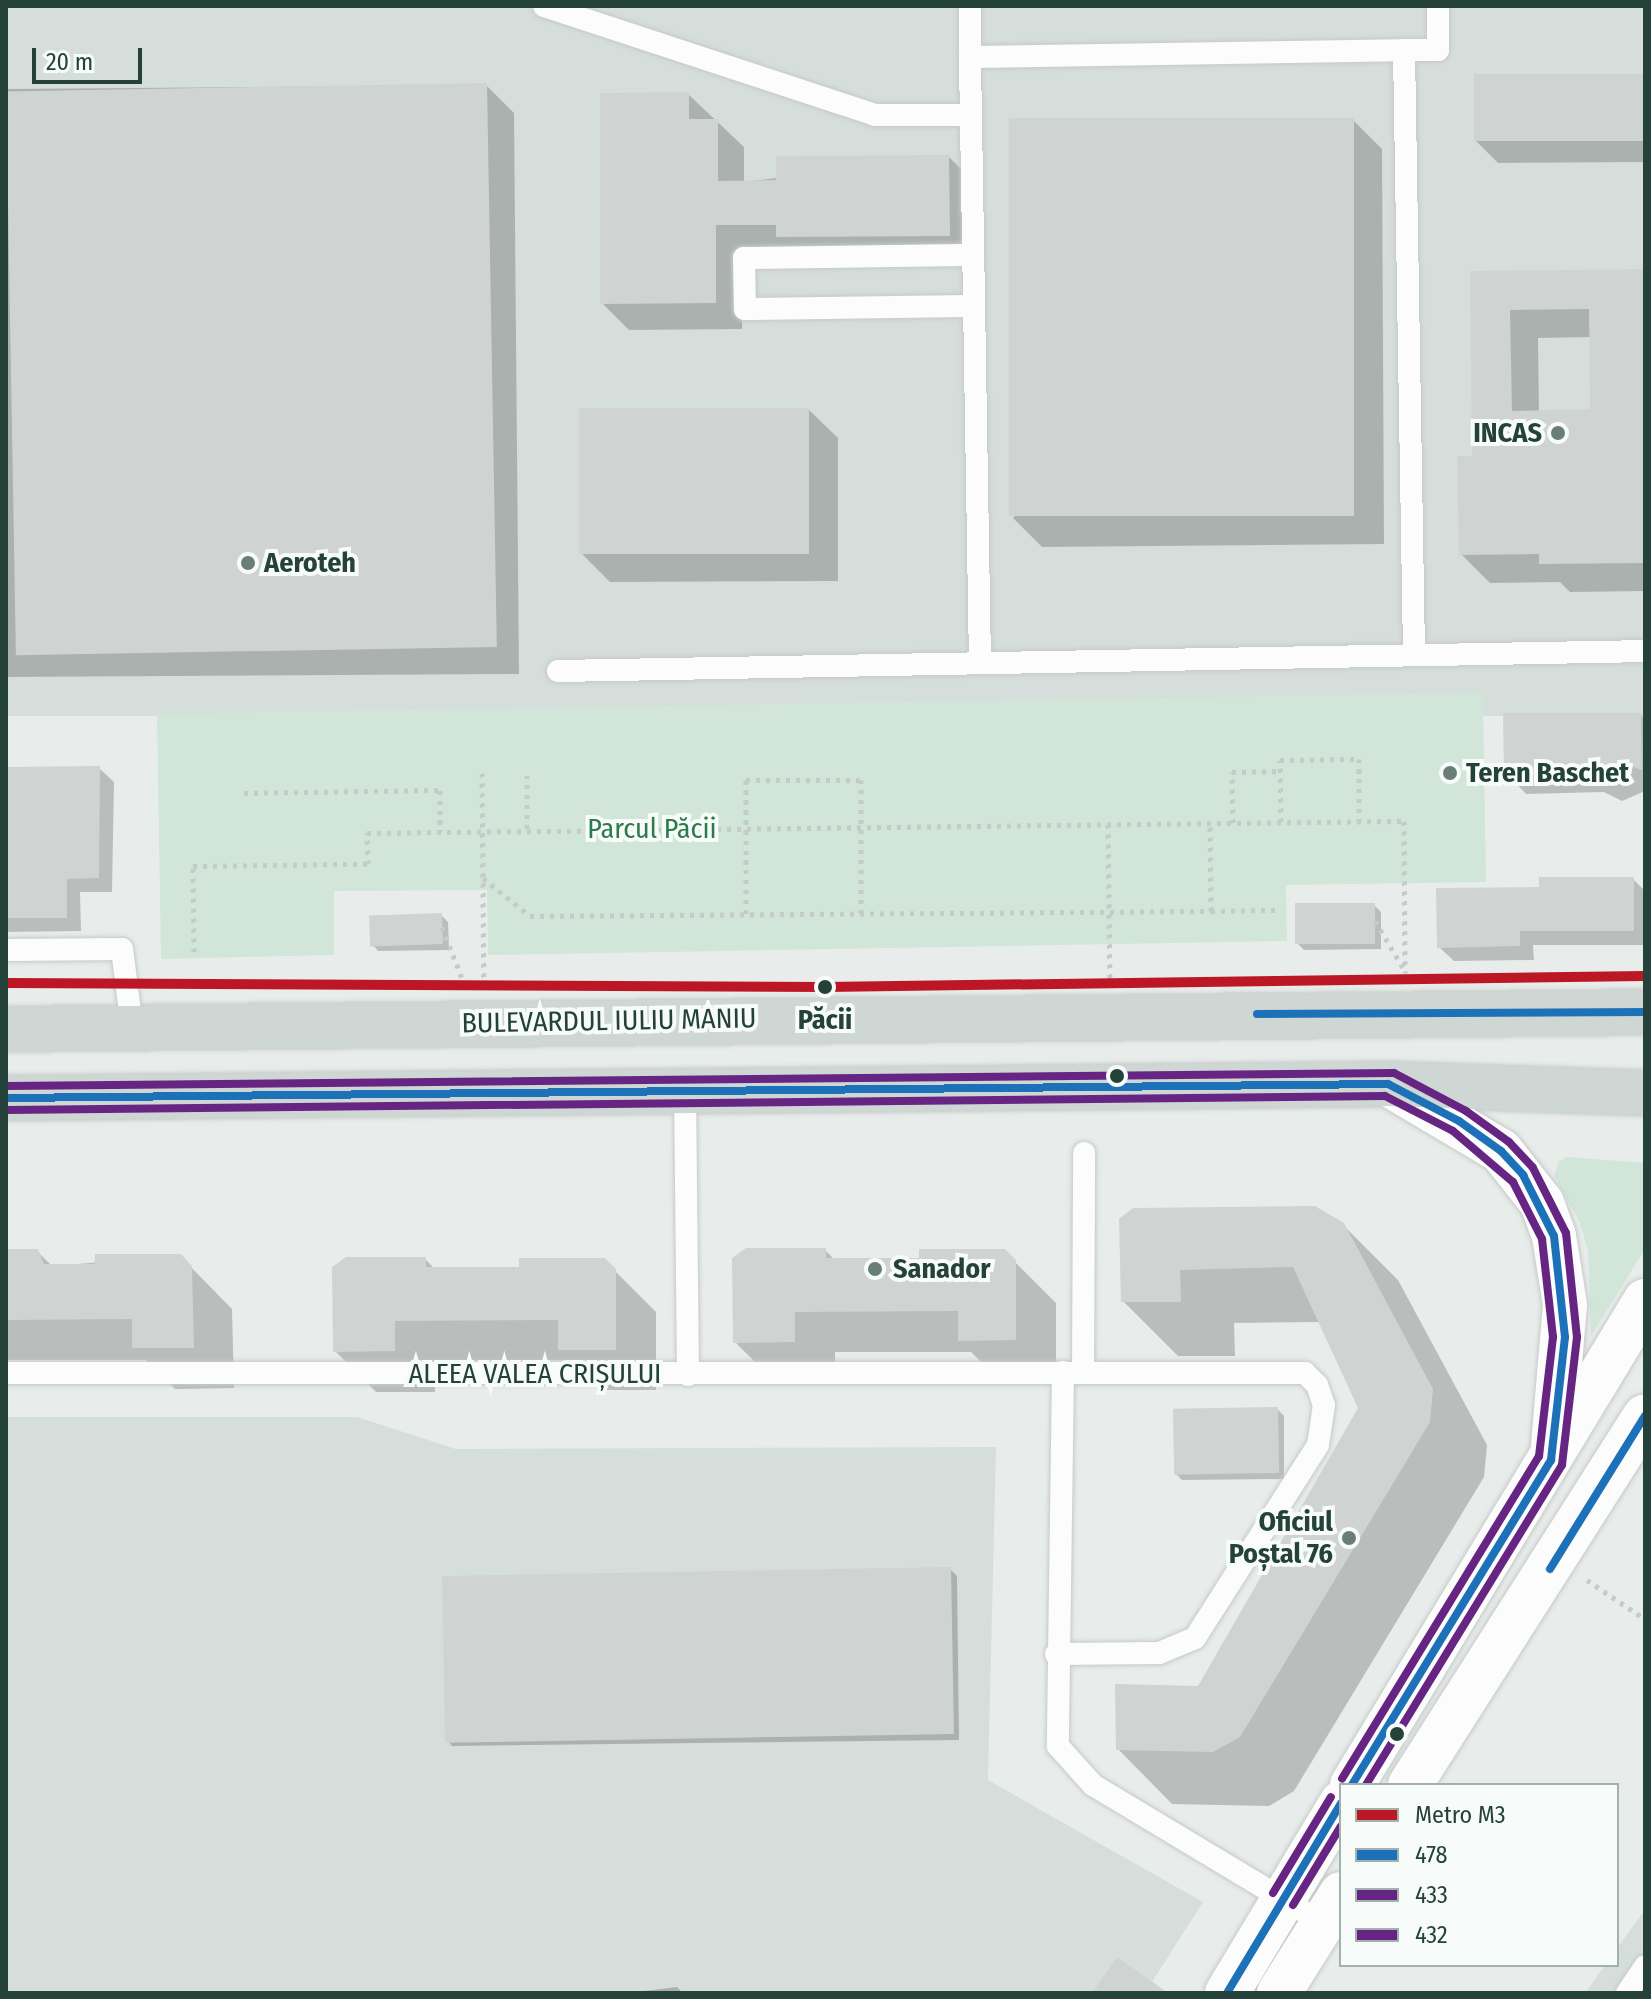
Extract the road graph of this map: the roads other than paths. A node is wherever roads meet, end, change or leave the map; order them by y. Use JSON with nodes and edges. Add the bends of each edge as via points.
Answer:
{"nodes":[{"id":1,"x":544,"y":6,"type":"edge"},
{"id":2,"x":970,"y":6,"type":"edge"},
{"id":3,"x":1438,"y":6,"type":"edge"},
{"id":4,"x":1404,"y":50,"type":"junction"},
{"id":5,"x":970,"y":57,"type":"junction"},
{"id":6,"x":971,"y":115,"type":"junction"},
{"id":7,"x":973,"y":255,"type":"junction"},
{"id":8,"x":974,"y":306,"type":"junction"},
{"id":9,"x":1645,"y":651,"type":"edge"},
{"id":10,"x":1414,"y":655,"type":"junction"},
{"id":11,"x":980,"y":663,"type":"junction"},
{"id":12,"x":558,"y":671,"type":"dead end"},
{"id":13,"x":6,"y":950,"type":"edge"},
{"id":14,"x":1645,"y":1012,"type":"edge"},
{"id":15,"x":132,"y":1027,"type":"junction"},
{"id":16,"x":6,"y":1029,"type":"edge"},
{"id":17,"x":1388,"y":1084,"type":"junction"},
{"id":18,"x":685,"y":1088,"type":"junction"},
{"id":19,"x":1645,"y":1093,"type":"edge"},
{"id":20,"x":6,"y":1098,"type":"edge"},
{"id":21,"x":1084,"y":1153,"type":"dead end"},
{"id":22,"x":1645,"y":1301,"type":"edge"},
{"id":23,"x":1073,"y":1372,"type":"junction"},
{"id":24,"x":6,"y":1373,"type":"edge"},
{"id":25,"x":688,"y":1375,"type":"junction"},
{"id":26,"x":1645,"y":1416,"type":"edge"},
{"id":27,"x":1551,"y":1460,"type":"junction"},
{"id":28,"x":1056,"y":1654,"type":"junction"},
{"id":29,"x":1353,"y":1783,"type":"edge"},
{"id":30,"x":1411,"y":1783,"type":"edge"},
{"id":31,"x":1339,"y":1806,"type":"edge"},
{"id":32,"x":1283,"y":1899,"type":"junction"},
{"id":33,"x":1332,"y":1908,"type":"edge"},
{"id":34,"x":1645,"y":1966,"type":"edge"},
{"id":35,"x":1227,"y":1993,"type":"edge"},
{"id":36,"x":1279,"y":1993,"type":"edge"},
{"id":37,"x":1627,"y":1993,"type":"edge"}],
"edges":[{"from":1,"to":6,"type":"lane","via":[[875,115]]},
{"from":2,"to":5,"type":"lane"},
{"from":3,"to":4,"type":"lane","via":[[1438,50]]},
{"from":4,"to":5,"type":"lane"},
{"from":4,"to":10,"type":"lane"},
{"from":5,"to":6,"type":"lane"},
{"from":6,"to":7,"type":"lane"},
{"from":7,"to":8,"type":"lane"},
{"from":7,"to":8,"type":"lane","via":[[744,258],[745,309]]},
{"from":8,"to":11,"type":"lane"},
{"from":9,"to":10,"type":"lane"},
{"from":10,"to":11,"type":"lane"},
{"from":11,"to":12,"type":"lane"},
{"from":13,"to":15,"type":"lane","via":[[122,949]]},
{"from":14,"to":15,"type":"main road","name":"BULEVARDUL IULIU MANIU"},
{"from":15,"to":16,"type":"main road","name":"BULEVARDUL IULIU MANIU"},
{"from":17,"to":18,"type":"main road"},
{"from":17,"to":19,"type":"main road"},
{"from":17,"to":27,"type":"main road","via":[[1501,1151],[1542,1203],[1554,1236],[1565,1305]]},
{"from":18,"to":20,"type":"main road"},
{"from":18,"to":25,"type":"lane"},
{"from":21,"to":23,"type":"lane"},
{"from":22,"to":27,"type":"main road"},
{"from":23,"to":25,"type":"lane","name":"ALEEA VALEA CRIȘULUI"},
{"from":23,"to":28,"type":"lane"},
{"from":23,"to":28,"type":"lane","name":"ALEEA VALEA CRIȘULUI","via":[[1305,1373],[1317,1385],[1325,1426],[1318,1445],[1186,1646],[1159,1653]]},
{"from":24,"to":25,"type":"lane","name":"ALEEA VALEA CRIȘULUI"},
{"from":26,"to":30,"type":"main road"},
{"from":27,"to":29,"type":"main road"},
{"from":28,"to":32,"type":"lane","via":[[1054,1729],[1058,1746],[1077,1772]]},
{"from":31,"to":32,"type":"main road"},
{"from":32,"to":33,"type":"lane"},
{"from":32,"to":35,"type":"main road"},
{"from":33,"to":36,"type":"main road"},
{"from":34,"to":37,"type":"lane"}]}
